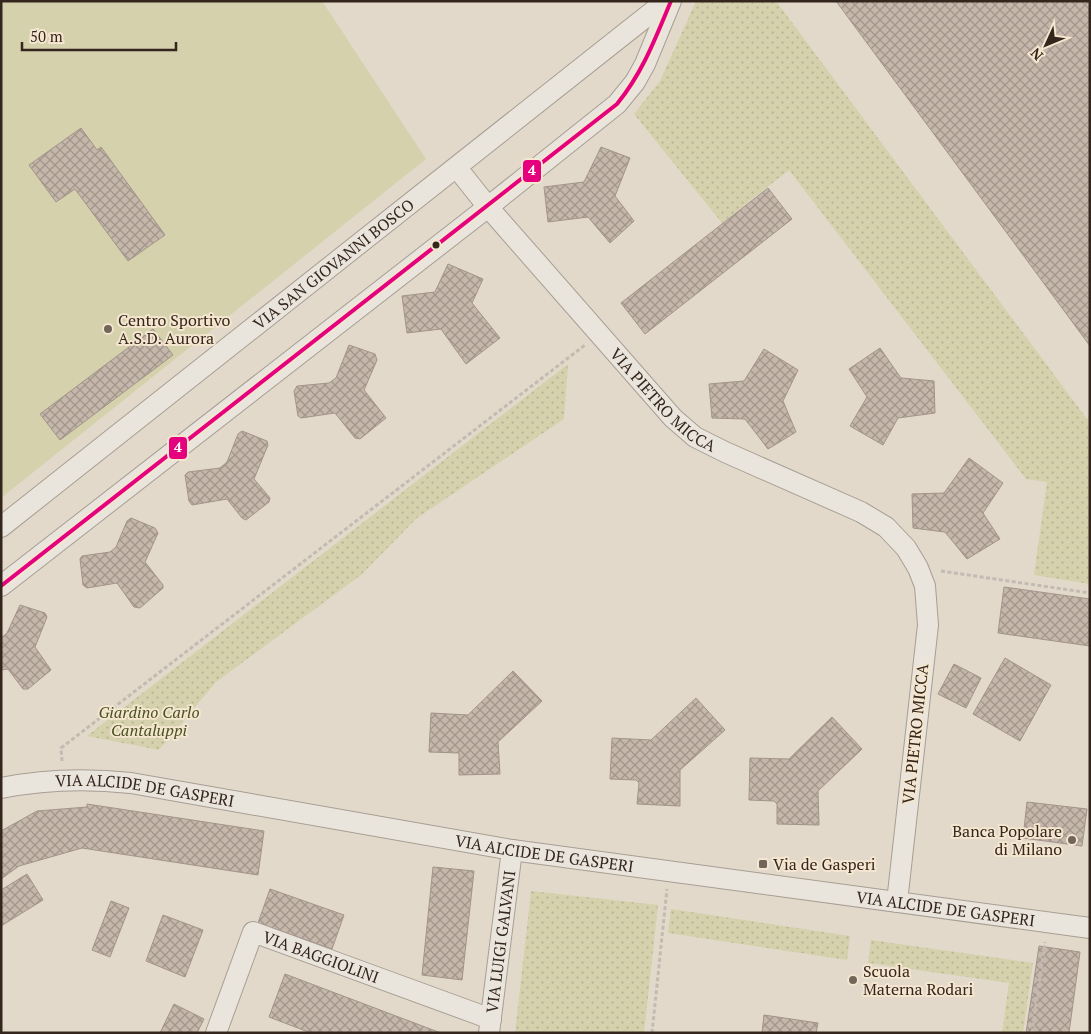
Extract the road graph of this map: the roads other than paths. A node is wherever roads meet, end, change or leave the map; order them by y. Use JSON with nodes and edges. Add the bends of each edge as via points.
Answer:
{"nodes":[{"id":1,"x":666,"y":1,"type":"edge"},
{"id":2,"x":670,"y":1,"type":"edge"},
{"id":3,"x":457,"y":168,"type":"junction"},
{"id":4,"x":488,"y":207,"type":"junction"},
{"id":5,"x":1,"y":527,"type":"edge"},
{"id":6,"x":1,"y":586,"type":"edge"},
{"id":7,"x":1,"y":788,"type":"edge"},
{"id":8,"x":512,"y":850,"type":"junction"},
{"id":9,"x":896,"y":902,"type":"junction"},
{"id":10,"x":1090,"y":928,"type":"edge"},
{"id":11,"x":490,"y":1026,"type":"edge"},
{"id":12,"x":216,"y":1033,"type":"edge"}],
"edges":[{"from":1,"to":3,"type":"street","name":"VIA SAN GIOVANNI BOSCO"},
{"from":2,"to":4,"type":"street","via":[[645,64],[624,97]]},
{"from":3,"to":4,"type":"street","name":"VIA PIETRO MICCA"},
{"from":3,"to":5,"type":"street","name":"VIA SAN GIOVANNI BOSCO"},
{"from":4,"to":6,"type":"street"},
{"from":4,"to":9,"type":"street","name":"VIA PIETRO MICCA","via":[[673,418],[696,437],[725,452],[861,512],[886,528],[906,548],[918,568],[925,586],[928,625]]},
{"from":7,"to":8,"type":"street","name":"VIA ALCIDE DE GASPERI","via":[[64,779],[131,783]]},
{"from":8,"to":9,"type":"street","name":"VIA ALCIDE DE GASPERI"},
{"from":8,"to":11,"type":"street","name":"VIA LUIGI GALVANI"},
{"from":9,"to":10,"type":"street","name":"VIA ALCIDE DE GASPERI"},
{"from":11,"to":12,"type":"street","name":"VIA BAGGIOLINI","via":[[253,932]]}]}
